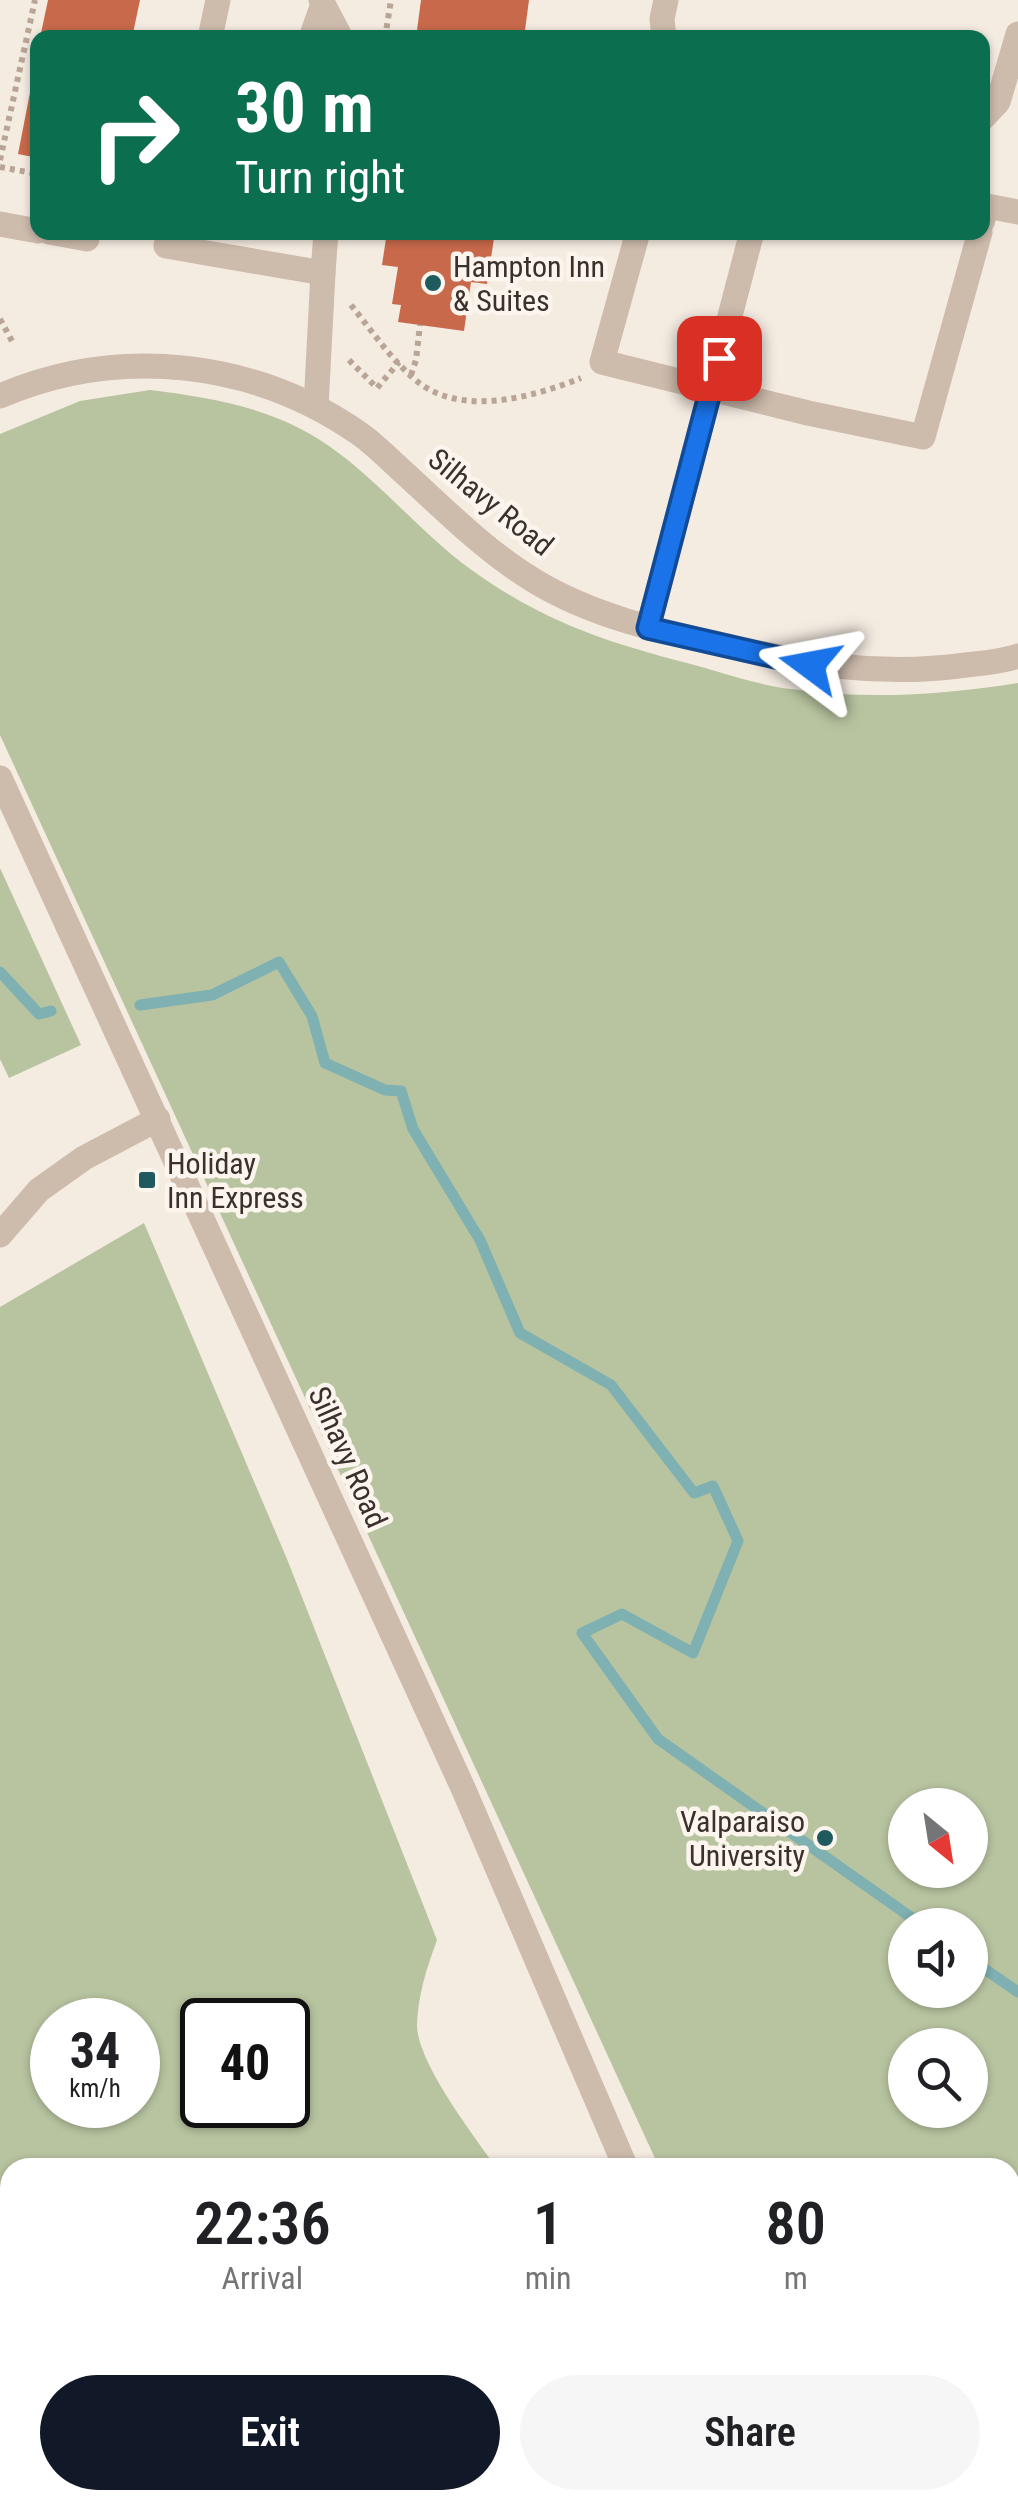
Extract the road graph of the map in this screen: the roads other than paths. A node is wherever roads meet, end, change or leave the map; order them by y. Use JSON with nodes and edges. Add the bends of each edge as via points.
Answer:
{"nodes":[{"id":1,"x":218,"y":0,"type":"edge"},
{"id":2,"x":666,"y":0,"type":"edge"},
{"id":3,"x":322,"y":2,"type":"edge"},
{"id":4,"x":212,"y":30,"type":"edge"},
{"id":5,"x":313,"y":30,"type":"edge"},
{"id":6,"x":337,"y":30,"type":"edge"},
{"id":7,"x":663,"y":30,"type":"edge"},
{"id":8,"x":1018,"y":34,"type":"edge"},
{"id":9,"x":990,"y":110,"type":"edge"},
{"id":10,"x":990,"y":209,"type":"edge"},
{"id":11,"x":1018,"y":212,"type":"edge"},
{"id":12,"x":0,"y":224,"type":"edge"},
{"id":13,"x":30,"y":229,"type":"edge"},
{"id":14,"x":167,"y":240,"type":"edge"},
{"id":15,"x":325,"y":240,"type":"edge"},
{"id":16,"x":636,"y":240,"type":"edge"},
{"id":17,"x":750,"y":240,"type":"edge"},
{"id":18,"x":978,"y":240,"type":"edge"},
{"id":19,"x":323,"y":273,"type":"junction"},
{"id":20,"x":710,"y":390,"type":"junction"},
{"id":21,"x":1,"y":392,"type":"edge"},
{"id":22,"x":316,"y":407,"type":"junction"},
{"id":23,"x":648,"y":628,"type":"junction"},
{"id":24,"x":1018,"y":656,"type":"edge"},
{"id":25,"x":0,"y":778,"type":"edge"},
{"id":26,"x":158,"y":1120,"type":"junction"},
{"id":27,"x":0,"y":1235,"type":"edge"},
{"id":28,"x":622,"y":2158,"type":"edge"}],
"edges":[{"from":1,"to":4,"type":"street"},
{"from":2,"to":7,"type":"street"},
{"from":3,"to":5,"type":"street"},
{"from":3,"to":6,"type":"street"},
{"from":8,"to":9,"type":"street"},
{"from":10,"to":11,"type":"street"},
{"from":12,"to":13,"type":"street"},
{"from":14,"to":19,"type":"street","via":[[166,246]]},
{"from":15,"to":19,"type":"street"},
{"from":16,"to":20,"type":"street","via":[[602,362]]},
{"from":17,"to":20,"type":"street"},
{"from":18,"to":20,"type":"street","via":[[924,437]]},
{"from":19,"to":22,"type":"street"},
{"from":20,"to":23,"type":"street"},
{"from":21,"to":22,"type":"street","name":"Silhavy Road","via":[[120,366],[179,365],[224,372]]},
{"from":22,"to":23,"type":"street","name":"Silhavy Road","via":[[362,435],[490,551],[534,581]]},
{"from":23,"to":24,"type":"street","name":"Silhavy Road","via":[[847,668],[935,669]]},
{"from":25,"to":26,"type":"street","name":"Silhavy Road"},
{"from":26,"to":27,"type":"street","via":[[39,1190]]},
{"from":26,"to":28,"type":"street","name":"Silhavy Road","via":[[463,1788]]}]}
